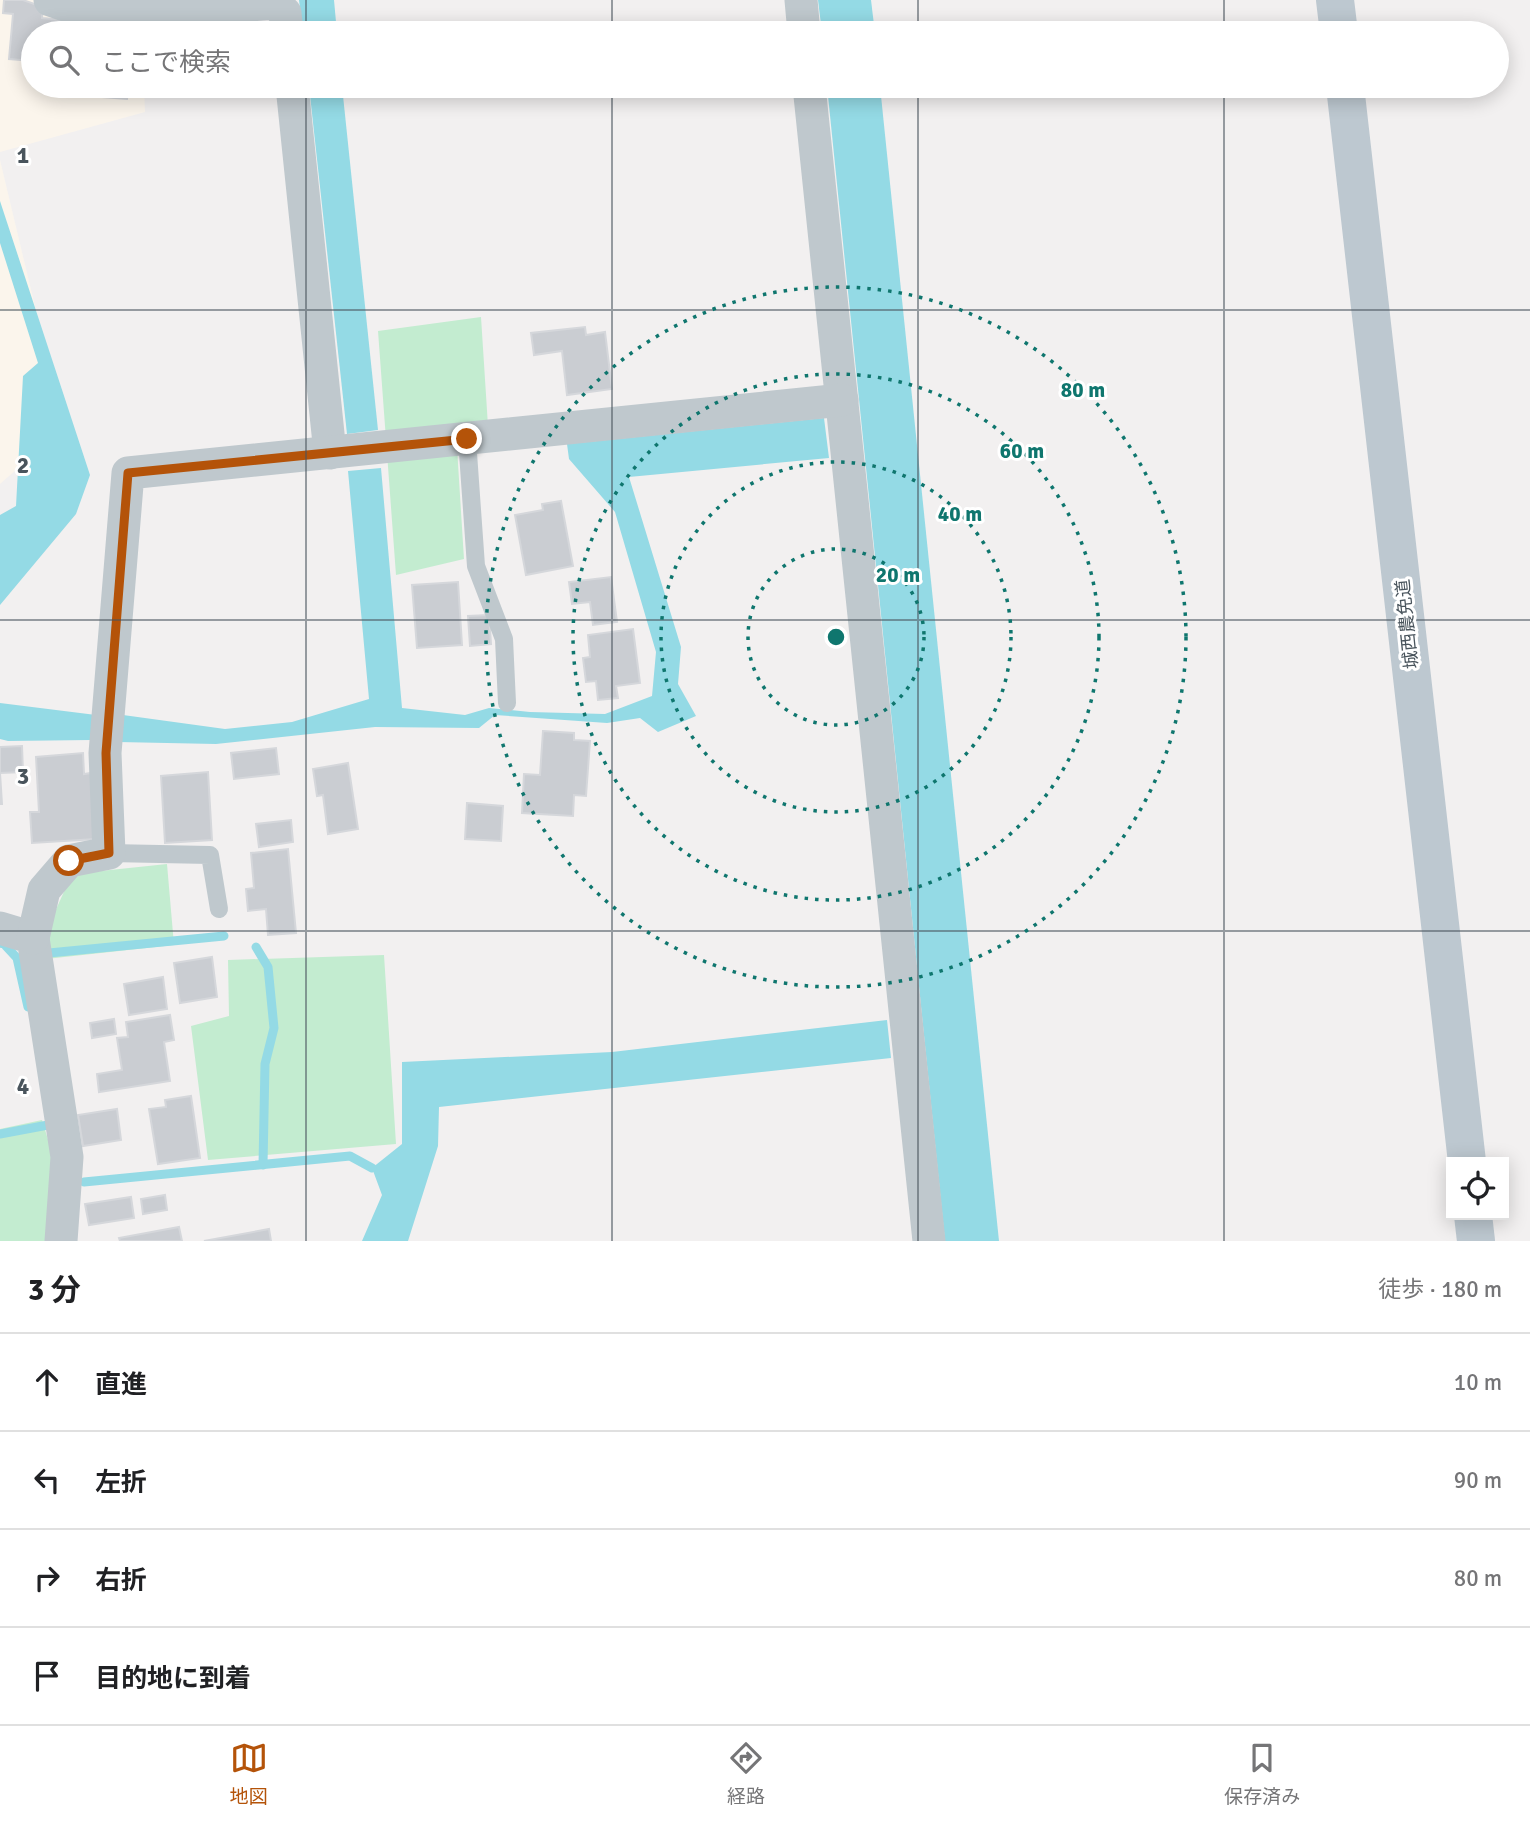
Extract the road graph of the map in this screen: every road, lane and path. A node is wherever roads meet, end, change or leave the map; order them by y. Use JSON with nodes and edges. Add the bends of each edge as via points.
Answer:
{"nodes":[{"id":1,"x":50,"y":0,"type":"edge"},
{"id":2,"x":800,"y":0,"type":"edge"},
{"id":3,"x":1335,"y":0,"type":"edge"},
{"id":4,"x":286,"y":21,"type":"edge"},
{"id":5,"x":803,"y":21,"type":"edge"},
{"id":6,"x":1338,"y":21,"type":"edge"},
{"id":7,"x":293,"y":98,"type":"edge"},
{"id":8,"x":810,"y":98,"type":"edge"},
{"id":9,"x":1346,"y":98,"type":"edge"},
{"id":10,"x":842,"y":400,"type":"junction"},
{"id":11,"x":467,"y":439,"type":"junction"},
{"id":12,"x":330,"y":453,"type":"junction"},
{"id":13,"x":507,"y":703,"type":"dead end"},
{"id":14,"x":109,"y":853,"type":"junction"},
{"id":15,"x":219,"y":909,"type":"dead end"},
{"id":16,"x":0,"y":928,"type":"edge"},
{"id":17,"x":33,"y":938,"type":"junction"},
{"id":18,"x":1466,"y":1157,"type":"edge"},
{"id":19,"x":1474,"y":1220,"type":"edge"},
{"id":20,"x":61,"y":1241,"type":"edge"},
{"id":21,"x":929,"y":1241,"type":"edge"},
{"id":22,"x":1476,"y":1241,"type":"edge"}],
"edges":[{"from":1,"to":4,"type":"street","via":[[88,13],[119,15],[275,3]]},
{"from":2,"to":5,"type":"street"},
{"from":3,"to":6,"type":"street"},
{"from":7,"to":12,"type":"street"},
{"from":8,"to":10,"type":"street"},
{"from":9,"to":18,"type":"street","name":"城西農免道"},
{"from":10,"to":11,"type":"street"},
{"from":10,"to":21,"type":"street"},
{"from":11,"to":12,"type":"street"},
{"from":11,"to":13,"type":"lane","via":[[476,566],[504,639]]},
{"from":12,"to":14,"type":"street","via":[[128,473],[106,753]]},
{"from":14,"to":15,"type":"lane","via":[[210,855]]},
{"from":14,"to":17,"type":"street","via":[[69,861],[44,890]]},
{"from":16,"to":17,"type":"street"},
{"from":17,"to":20,"type":"street","via":[[67,1157]]},
{"from":19,"to":22,"type":"street"}]}
